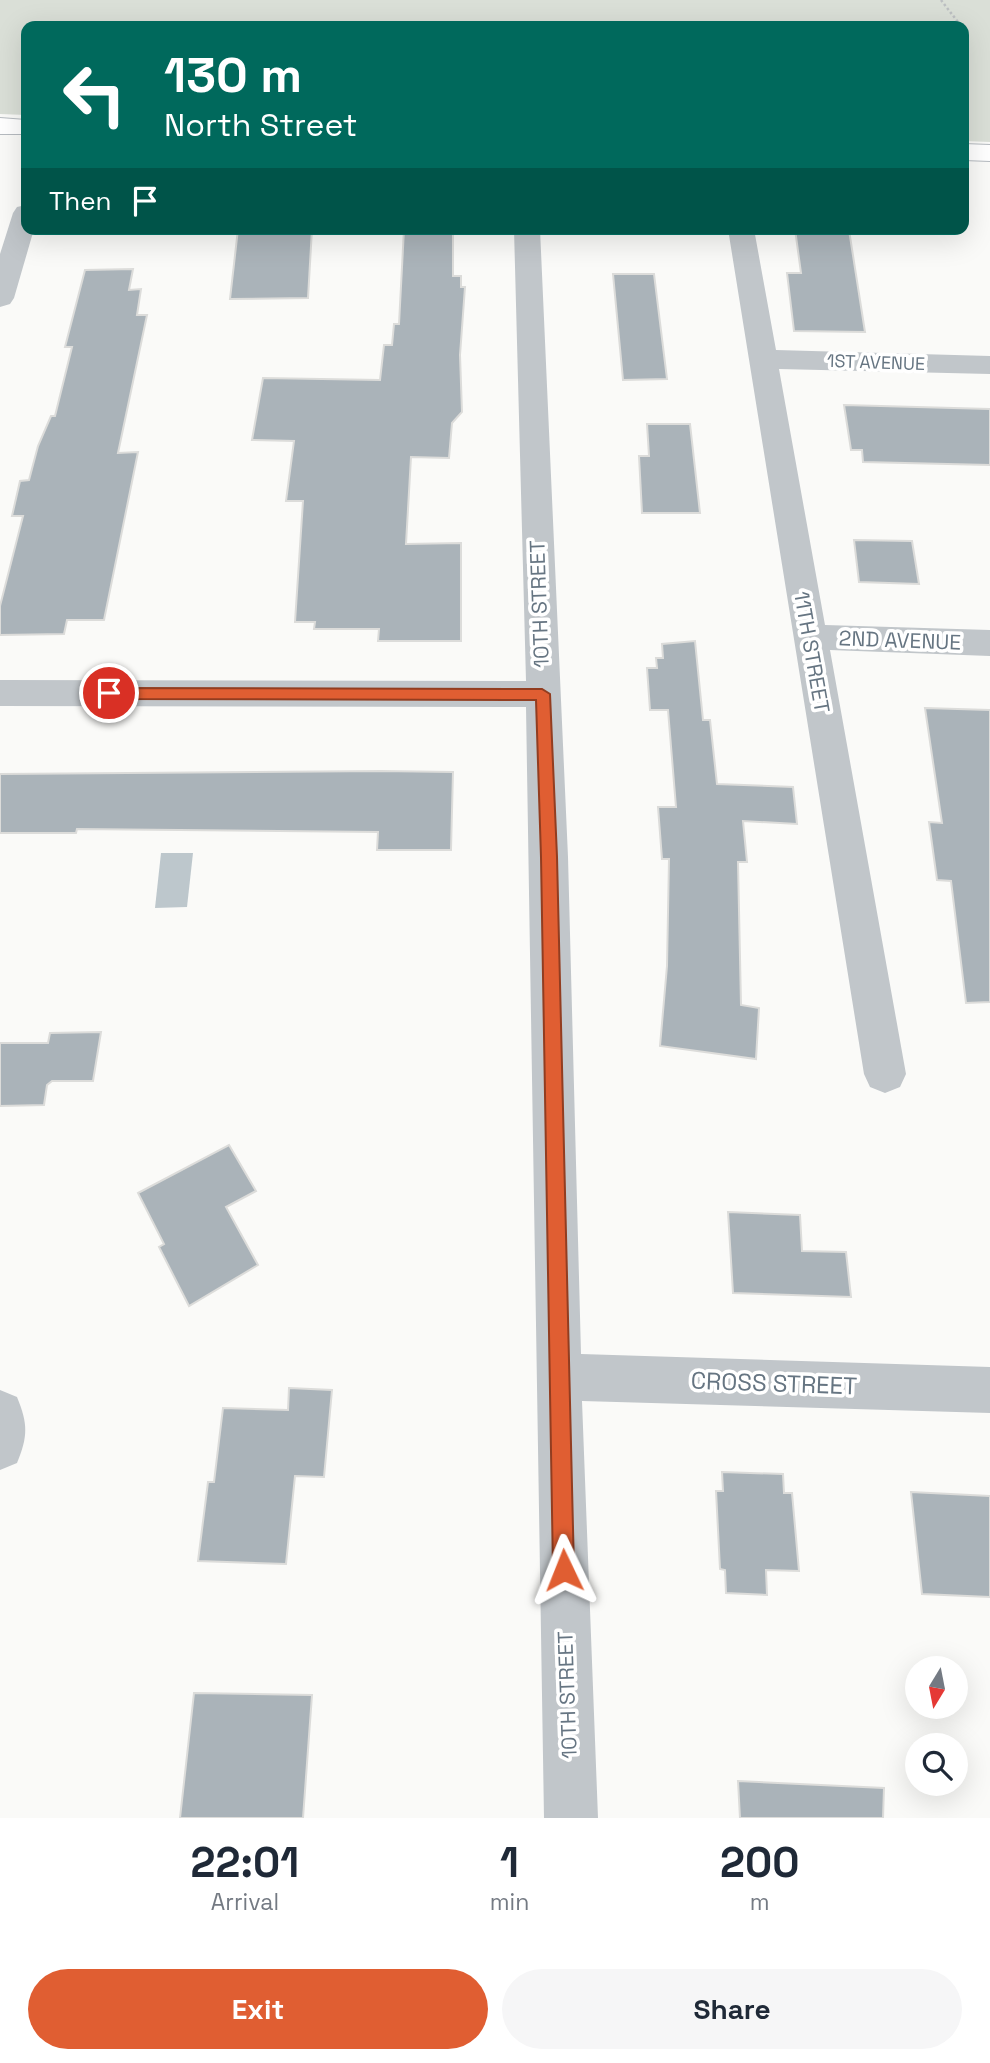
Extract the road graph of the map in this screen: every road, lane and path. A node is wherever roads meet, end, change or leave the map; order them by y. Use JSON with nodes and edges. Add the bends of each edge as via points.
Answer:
{"nodes":[{"id":1,"x":941,"y":0,"type":"edge"},
{"id":2,"x":958,"y":21,"type":"edge"},
{"id":3,"x":0,"y":127,"type":"edge"},
{"id":4,"x":21,"y":127,"type":"edge"},
{"id":5,"x":969,"y":152,"type":"edge"},
{"id":6,"x":990,"y":153,"type":"edge"},
{"id":7,"x":21,"y":229,"type":"edge"},
{"id":8,"x":527,"y":235,"type":"edge"},
{"id":9,"x":742,"y":235,"type":"edge"},
{"id":10,"x":0,"y":298,"type":"edge"},
{"id":11,"x":763,"y":359,"type":"junction"},
{"id":12,"x":990,"y":365,"type":"edge"},
{"id":13,"x":810,"y":637,"type":"junction"},
{"id":14,"x":990,"y":643,"type":"edge"},
{"id":15,"x":0,"y":693,"type":"edge"},
{"id":16,"x":542,"y":694,"type":"junction"},
{"id":17,"x":885,"y":1074,"type":"dead end"},
{"id":18,"x":558,"y":1377,"type":"junction"},
{"id":19,"x":990,"y":1390,"type":"edge"},
{"id":20,"x":0,"y":1414,"type":"edge"},
{"id":21,"x":0,"y":1446,"type":"edge"},
{"id":22,"x":571,"y":1818,"type":"edge"}],
"edges":[{"from":1,"to":2,"type":"path"},
{"from":3,"to":4,"type":"main road"},
{"from":5,"to":6,"type":"main road"},
{"from":7,"to":10,"type":"street"},
{"from":8,"to":16,"type":"street","name":"10TH STREET"},
{"from":9,"to":11,"type":"street","name":"11TH STREET"},
{"from":11,"to":12,"type":"street","name":"1ST AVENUE"},
{"from":11,"to":13,"type":"street","name":"11TH STREET"},
{"from":13,"to":14,"type":"street","name":"2ND AVENUE"},
{"from":13,"to":17,"type":"street","name":"11TH STREET"},
{"from":15,"to":16,"type":"street"},
{"from":16,"to":18,"type":"street","name":"10TH STREET"},
{"from":18,"to":19,"type":"street","name":"CROSS STREET"},
{"from":18,"to":22,"type":"street","name":"10TH STREET"},
{"from":20,"to":21,"type":"street"}]}
